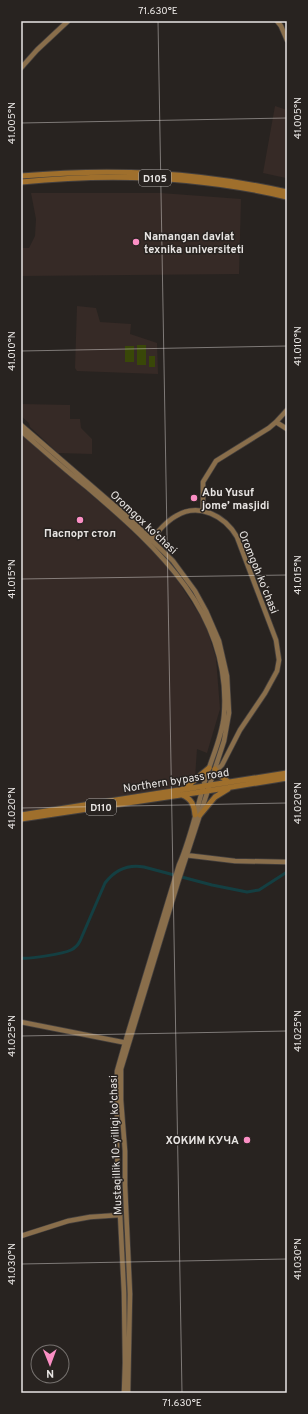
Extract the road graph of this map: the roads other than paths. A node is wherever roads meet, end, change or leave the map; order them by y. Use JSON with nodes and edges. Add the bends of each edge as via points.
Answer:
{"nodes":[{"id":1,"x":68,"y":21,"type":"edge"},
{"id":2,"x":277,"y":21,"type":"edge"},
{"id":3,"x":287,"y":40,"type":"edge"},
{"id":4,"x":21,"y":68,"type":"edge"},
{"id":5,"x":21,"y":176,"type":"edge"},
{"id":6,"x":21,"y":182,"type":"edge"},
{"id":7,"x":287,"y":192,"type":"edge"},
{"id":8,"x":287,"y":197,"type":"edge"},
{"id":9,"x":287,"y":410,"type":"edge"},
{"id":10,"x":276,"y":422,"type":"junction"},
{"id":11,"x":21,"y":425,"type":"edge"},
{"id":12,"x":287,"y":429,"type":"edge"},
{"id":13,"x":21,"y":431,"type":"edge"},
{"id":14,"x":203,"y":511,"type":"junction"},
{"id":15,"x":151,"y":539,"type":"junction"},
{"id":16,"x":218,"y":750,"type":"junction"},
{"id":17,"x":209,"y":768,"type":"junction"},
{"id":18,"x":215,"y":769,"type":"junction"},
{"id":19,"x":287,"y":773,"type":"edge"},
{"id":20,"x":287,"y":778,"type":"edge"},
{"id":21,"x":210,"y":785,"type":"junction"},
{"id":22,"x":230,"y":785,"type":"junction"},
{"id":23,"x":203,"y":786,"type":"junction"},
{"id":24,"x":205,"y":792,"type":"junction"},
{"id":25,"x":182,"y":793,"type":"junction"},
{"id":26,"x":21,"y":815,"type":"edge"},
{"id":27,"x":198,"y":815,"type":"junction"},
{"id":28,"x":21,"y":819,"type":"edge"},
{"id":29,"x":185,"y":855,"type":"junction"},
{"id":30,"x":287,"y":862,"type":"edge"},
{"id":31,"x":21,"y":1022,"type":"edge"},
{"id":32,"x":126,"y":1043,"type":"junction"},
{"id":33,"x":120,"y":1215,"type":"junction"},
{"id":34,"x":21,"y":1236,"type":"edge"},
{"id":35,"x":125,"y":1392,"type":"edge"}],
"edges":[{"from":1,"to":4,"type":"main road","via":[[36,50]]},
{"from":2,"to":3,"type":"main road"},
{"from":5,"to":7,"type":"main road","number":"D105","via":[[126,171],[200,176]]},
{"from":6,"to":8,"type":"main road","number":"D105","via":[[86,177],[157,178],[226,185]]},
{"from":9,"to":10,"type":"main road"},
{"from":10,"to":12,"type":"main road"},
{"from":10,"to":14,"type":"main road","via":[[216,461],[203,482]]},
{"from":11,"to":15,"type":"main road","name":"Oromgox ko‘chasi"},
{"from":13,"to":16,"type":"main road","name":"Oromgox ko‘chasi","via":[[142,537],[177,573],[196,601],[214,640],[222,673],[224,714]]},
{"from":14,"to":15,"type":"main road","name":"Oromgoh koʻchasi","via":[[177,515]]},
{"from":14,"to":18,"type":"main road","name":"Oromgoh koʻchasi","via":[[211,512],[226,522],[237,536],[272,629],[279,655],[279,665],[273,680],[240,730],[222,766]]},
{"from":15,"to":16,"type":"main road","name":"Oromgox ko‘chasi","via":[[173,561],[195,591],[219,641],[227,676],[229,705],[226,728]]},
{"from":16,"to":17,"type":"main road"},
{"from":16,"to":18,"type":"main road"},
{"from":17,"to":23,"type":"main road"},
{"from":17,"to":25,"type":"main road"},
{"from":18,"to":21,"type":"main road"},
{"from":18,"to":22,"type":"main road"},
{"from":19,"to":22,"type":"main road","name":"Northern bypass road","number":"D110"},
{"from":20,"to":22,"type":"main road","name":"Northern bypass road","number":"D110"},
{"from":21,"to":22,"type":"main road","name":"Northern bypass road","number":"D110"},
{"from":21,"to":23,"type":"main road","name":"Northern bypass road","number":"D110"},
{"from":21,"to":24,"type":"main road"},
{"from":22,"to":24,"type":"main road","name":"Northern bypass road","number":"D110"},
{"from":22,"to":27,"type":"main road"},
{"from":23,"to":24,"type":"main road"},
{"from":23,"to":25,"type":"main road","name":"Northern bypass road","number":"D110"},
{"from":24,"to":25,"type":"main road","name":"Northern bypass road","number":"D110"},
{"from":24,"to":27,"type":"main road","name":"Mustaqillik 10-yilligi ko'chasi"},
{"from":25,"to":26,"type":"main road","name":"Northern bypass road","number":"D110"},
{"from":25,"to":27,"type":"main road","via":[[191,800]]},
{"from":25,"to":28,"type":"main road","name":"Northern bypass road","number":"D110"},
{"from":27,"to":29,"type":"main road","name":"Mustaqillik 10-yilligi ko'chasi"},
{"from":29,"to":30,"type":"main road","via":[[235,861]]},
{"from":29,"to":32,"type":"main road","name":"Mustaqillik 10-yilligi ko'chasi","via":[[142,1003]]},
{"from":31,"to":32,"type":"main road"},
{"from":32,"to":33,"type":"main road","name":"Mustaqillik 10-yilligi ko'chasi","via":[[117,1071]]},
{"from":32,"to":35,"type":"main road","name":"Mustaqillik 10-yilligi ko'chasi","via":[[121,1069],[130,1294]]},
{"from":33,"to":34,"type":"main road","via":[[68,1221]]},
{"from":33,"to":35,"type":"main road","name":"Mustaqillik 10-yilligi ko'chasi"}]}
